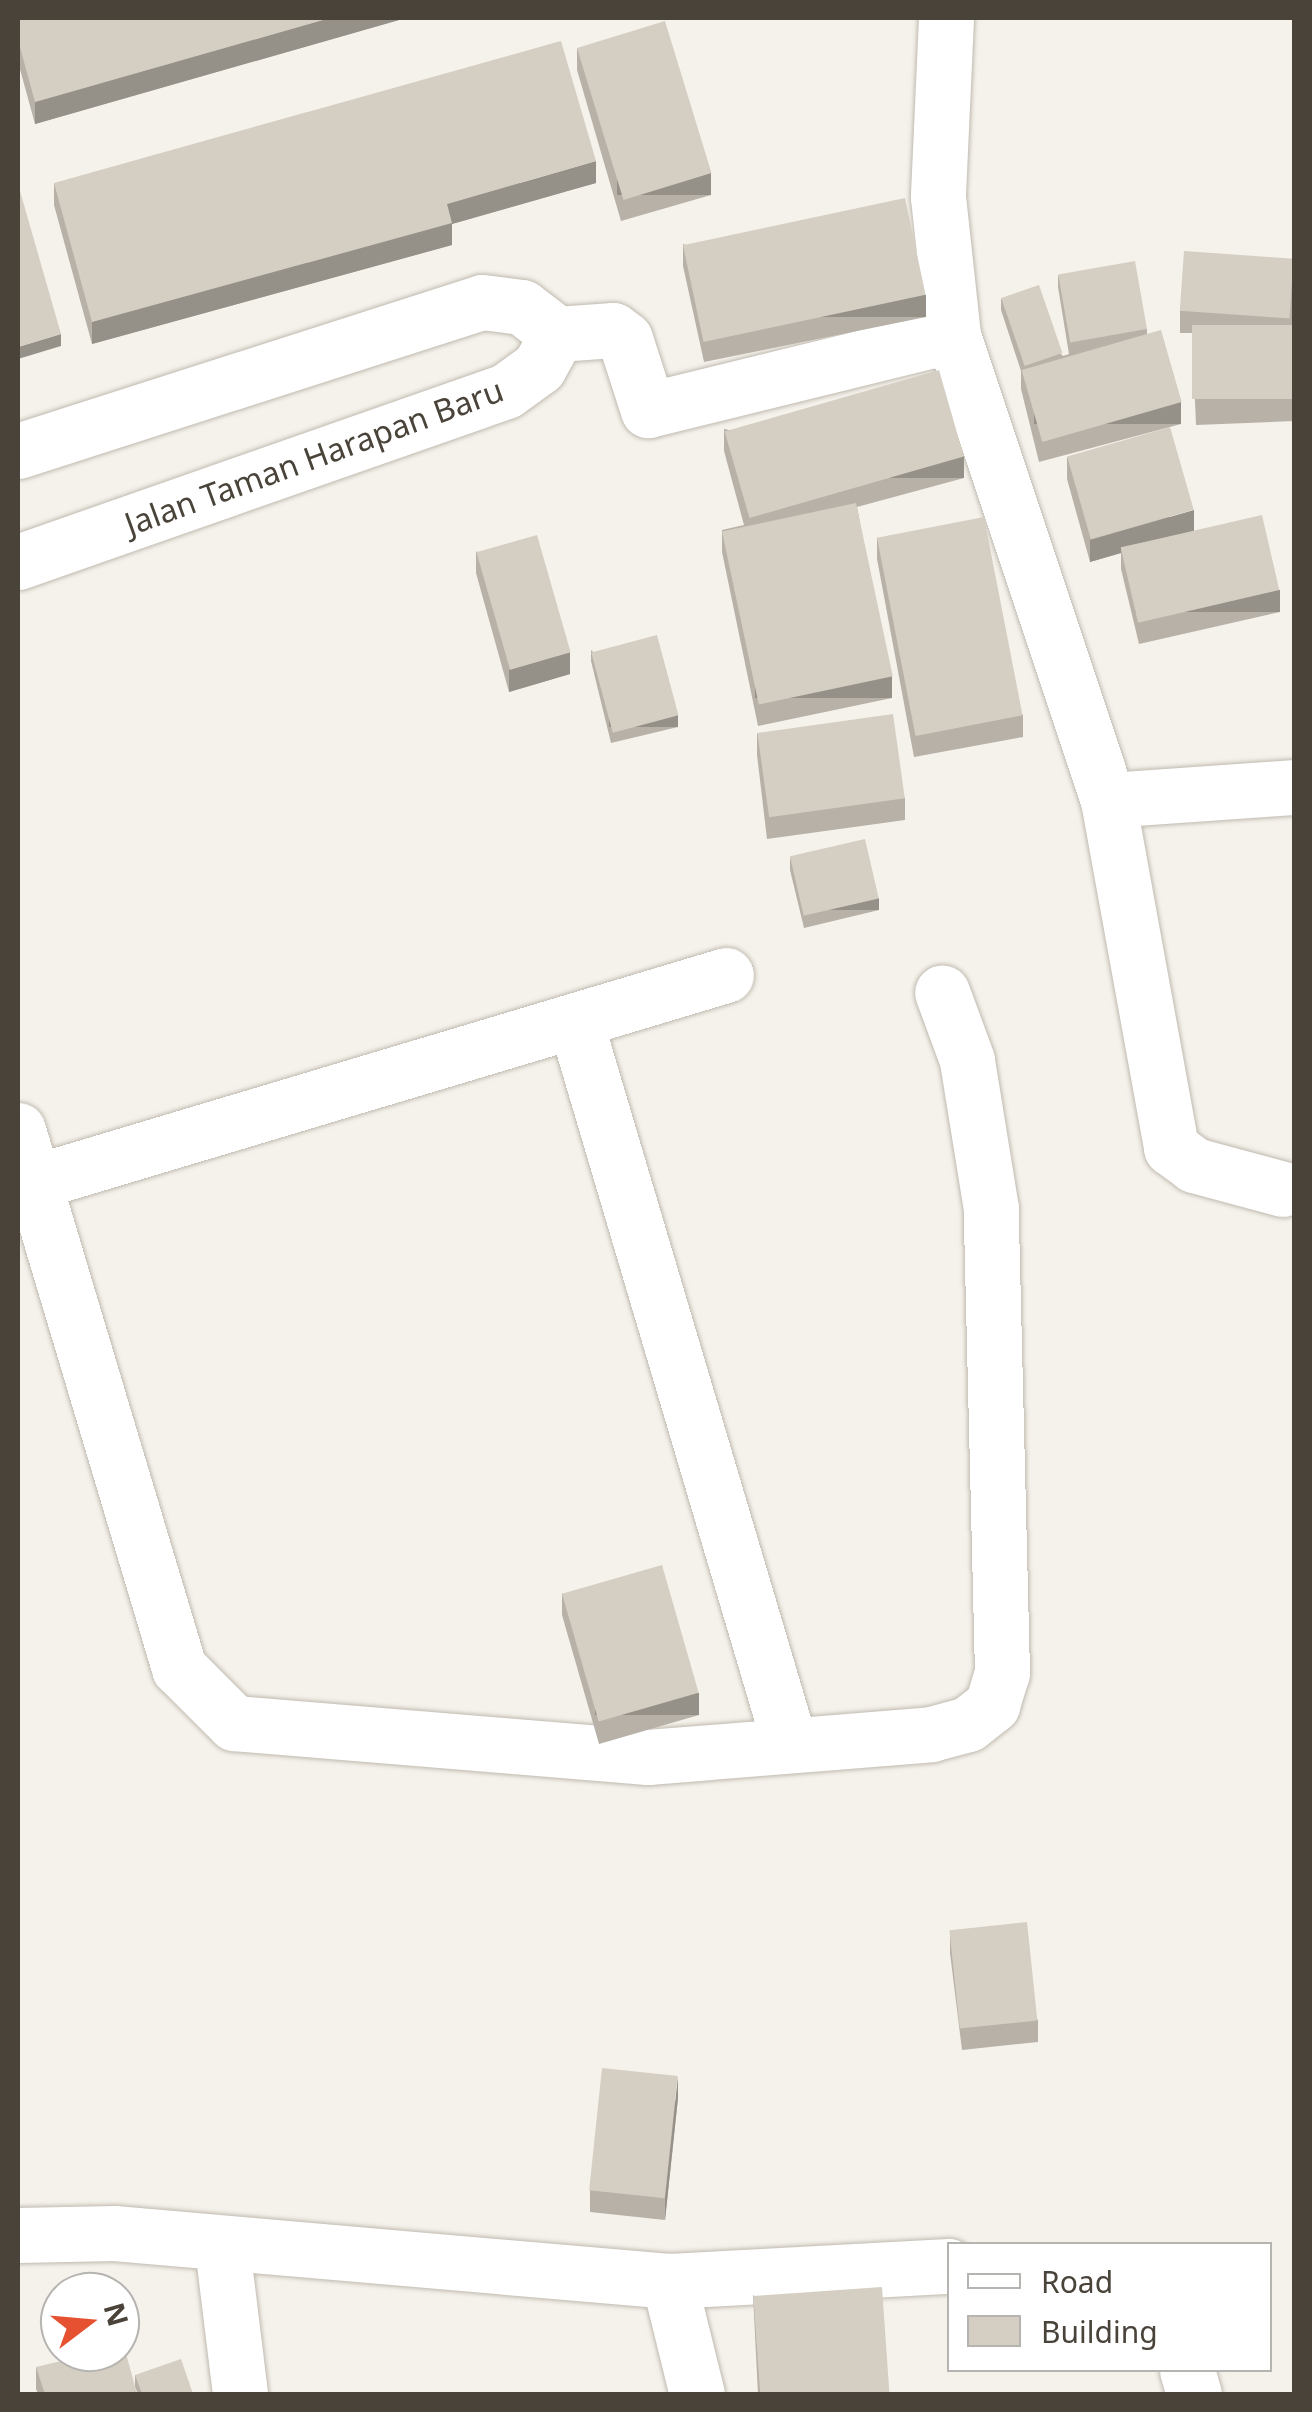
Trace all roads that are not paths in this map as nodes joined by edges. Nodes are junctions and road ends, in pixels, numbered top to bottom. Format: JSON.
{"nodes":[{"id":1,"x":946,"y":18,"type":"edge"},
{"id":2,"x":557,"y":334,"type":"junction"},
{"id":3,"x":953,"y":335,"type":"junction"},
{"id":4,"x":18,"y":451,"type":"edge"},
{"id":5,"x":18,"y":562,"type":"edge"},
{"id":6,"x":1294,"y":787,"type":"edge"},
{"id":7,"x":1108,"y":800,"type":"junction"},
{"id":8,"x":726,"y":975,"type":"dead end"},
{"id":9,"x":942,"y":992,"type":"dead end"},
{"id":10,"x":576,"y":1024,"type":"junction"},
{"id":11,"x":18,"y":1130,"type":"edge"},
{"id":12,"x":26,"y":1184,"type":"edge"},
{"id":13,"x":1282,"y":1189,"type":"dead end"},
{"id":14,"x":790,"y":1745,"type":"junction"},
{"id":15,"x":18,"y":2234,"type":"edge"},
{"id":16,"x":222,"y":2247,"type":"junction"},
{"id":17,"x":947,"y":2266,"type":"edge"},
{"id":18,"x":669,"y":2282,"type":"junction"},
{"id":19,"x":240,"y":2394,"type":"edge"},
{"id":20,"x":696,"y":2394,"type":"edge"}],
"edges":[{"from":1,"to":3,"type":"street"},
{"from":2,"to":3,"type":"street"},
{"from":2,"to":4,"type":"street"},
{"from":2,"to":5,"type":"street","name":"Jalan Taman Harapan Baru"},
{"from":3,"to":7,"type":"street"},
{"from":6,"to":7,"type":"street"},
{"from":7,"to":13,"type":"street"},
{"from":8,"to":10,"type":"street"},
{"from":9,"to":14,"type":"street"},
{"from":10,"to":12,"type":"street"},
{"from":10,"to":14,"type":"street"},
{"from":11,"to":12,"type":"street"},
{"from":12,"to":14,"type":"street"},
{"from":15,"to":16,"type":"street"},
{"from":16,"to":18,"type":"street"},
{"from":16,"to":19,"type":"street"},
{"from":17,"to":18,"type":"street"},
{"from":18,"to":20,"type":"street"}]}
